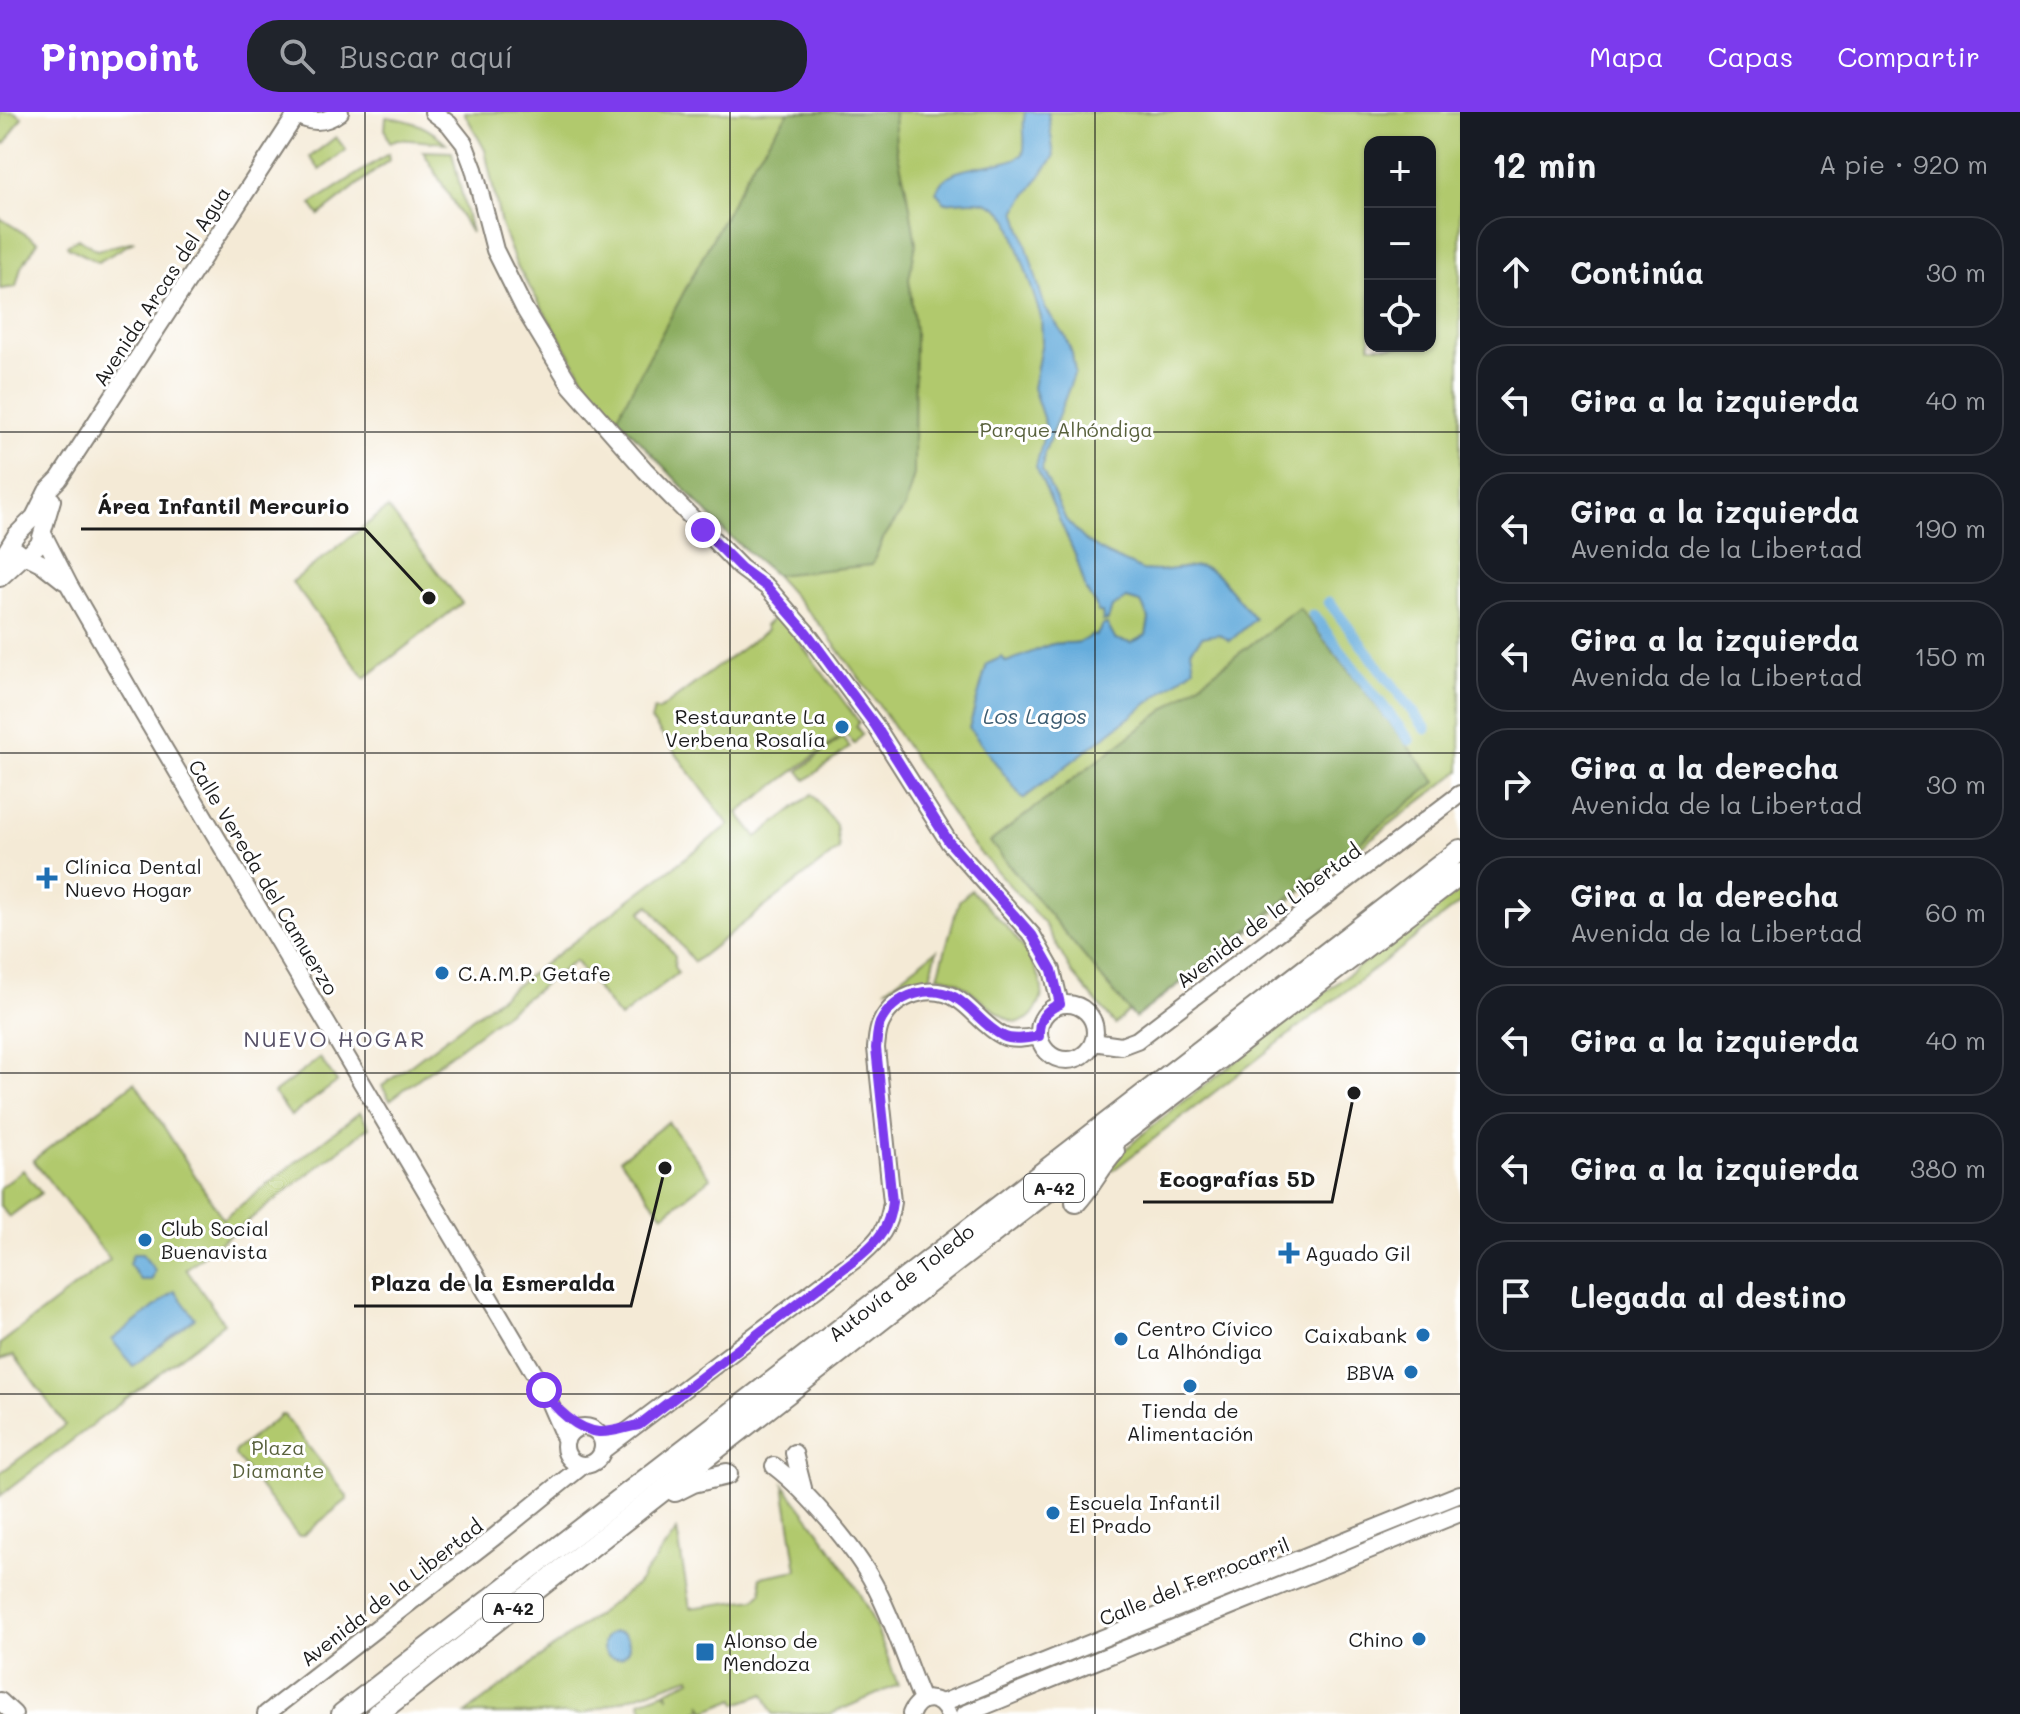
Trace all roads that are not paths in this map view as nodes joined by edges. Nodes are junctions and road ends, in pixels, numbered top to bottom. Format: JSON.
{"nodes":[{"id":1,"x":340,"y":112,"type":"edge"},
{"id":2,"x":433,"y":112,"type":"edge"},
{"id":3,"x":295,"y":114,"type":"edge"},
{"id":4,"x":38,"y":529,"type":"junction"},
{"id":5,"x":13,"y":542,"type":"junction"},
{"id":6,"x":25,"y":556,"type":"junction"},
{"id":7,"x":0,"y":561,"type":"edge"},
{"id":8,"x":0,"y":578,"type":"edge"},
{"id":9,"x":69,"y":585,"type":"junction"},
{"id":10,"x":1460,"y":794,"type":"edge"},
{"id":11,"x":1460,"y":850,"type":"edge"},
{"id":12,"x":1460,"y":874,"type":"edge"},
{"id":13,"x":1060,"y":1004,"type":"junction"},
{"id":14,"x":1039,"y":1036,"type":"junction"},
{"id":15,"x":1093,"y":1042,"type":"junction"},
{"id":16,"x":1133,"y":1100,"type":"junction"},
{"id":17,"x":1145,"y":1118,"type":"junction"},
{"id":18,"x":1086,"y":1119,"type":"dead end"},
{"id":19,"x":1004,"y":1189,"type":"dead end"},
{"id":20,"x":1076,"y":1202,"type":"dead end"},
{"id":21,"x":966,"y":1232,"type":"junction"},
{"id":22,"x":1012,"y":1232,"type":"dead end"},
{"id":23,"x":954,"y":1263,"type":"junction"},
{"id":24,"x":547,"y":1396,"type":"junction"},
{"id":25,"x":639,"y":1425,"type":"junction"},
{"id":26,"x":589,"y":1430,"type":"junction"},
{"id":27,"x":566,"y":1448,"type":"junction"},
{"id":28,"x":603,"y":1450,"type":"junction"},
{"id":29,"x":794,"y":1453,"type":"dead end"},
{"id":30,"x":582,"y":1466,"type":"junction"},
{"id":31,"x":774,"y":1466,"type":"dead end"},
{"id":32,"x":727,"y":1474,"type":"dead end"},
{"id":33,"x":806,"y":1493,"type":"junction"},
{"id":34,"x":1460,"y":1494,"type":"edge"},
{"id":35,"x":539,"y":1501,"type":"junction"},
{"id":36,"x":649,"y":1503,"type":"junction"},
{"id":37,"x":1460,"y":1513,"type":"edge"},
{"id":38,"x":366,"y":1694,"type":"junction"},
{"id":39,"x":922,"y":1700,"type":"junction"},
{"id":40,"x":0,"y":1703,"type":"edge"},
{"id":41,"x":945,"y":1708,"type":"edge"},
{"id":42,"x":5,"y":1714,"type":"edge"},
{"id":43,"x":14,"y":1714,"type":"edge"},
{"id":44,"x":266,"y":1714,"type":"edge"},
{"id":45,"x":325,"y":1714,"type":"edge"},
{"id":46,"x":342,"y":1714,"type":"edge"},
{"id":47,"x":377,"y":1714,"type":"edge"},
{"id":48,"x":911,"y":1714,"type":"edge"},
{"id":49,"x":965,"y":1714,"type":"edge"}],
"edges":[{"from":1,"to":3,"type":"street"},
{"from":2,"to":13,"type":"street"},
{"from":3,"to":4,"type":"street","name":"Avenida Arcas del Agua"},
{"from":4,"to":5,"type":"street"},
{"from":4,"to":6,"type":"street"},
{"from":4,"to":9,"type":"street","name":"Calle Vereda del Camuerzo"},
{"from":5,"to":6,"type":"street"},
{"from":5,"to":7,"type":"street"},
{"from":6,"to":8,"type":"street"},
{"from":6,"to":9,"type":"street","name":"Calle Vereda del Camuerzo"},
{"from":9,"to":24,"type":"street","name":"Calle Vereda del Camuerzo"},
{"from":10,"to":15,"type":"street","name":"Avenida de la Libertad"},
{"from":11,"to":16,"type":"highway","name":"Autovía de Toledo","number":"A-42"},
{"from":12,"to":17,"type":"highway","name":"Autovía de Toledo","number":"A-42"},
{"from":13,"to":14,"type":"street"},
{"from":13,"to":15,"type":"street"},
{"from":14,"to":15,"type":"street"},
{"from":14,"to":25,"type":"street"},
{"from":16,"to":18,"type":"highway"},
{"from":16,"to":21,"type":"highway","name":"Autovía de Toledo","number":"A-42"},
{"from":17,"to":20,"type":"highway"},
{"from":17,"to":23,"type":"highway","name":"Autovía de Toledo","number":"A-42"},
{"from":19,"to":21,"type":"highway"},
{"from":21,"to":38,"type":"highway","name":"Autovía de Toledo","number":"A-42"},
{"from":22,"to":23,"type":"highway"},
{"from":23,"to":36,"type":"highway","name":"Autovía de Toledo","number":"A-42"},
{"from":24,"to":26,"type":"street","name":"Calle Vereda del Camuerzo"},
{"from":24,"to":27,"type":"street","name":"Calle Vereda del Camuerzo"},
{"from":25,"to":26,"type":"street"},
{"from":25,"to":28,"type":"street"},
{"from":26,"to":27,"type":"street"},
{"from":26,"to":28,"type":"street"},
{"from":27,"to":30,"type":"street"},
{"from":27,"to":35,"type":"street","name":"Avenida de la Libertad"},
{"from":28,"to":30,"type":"street"},
{"from":29,"to":33,"type":"street"},
{"from":30,"to":35,"type":"street","name":"Avenida de la Libertad"},
{"from":31,"to":33,"type":"street"},
{"from":32,"to":36,"type":"highway"},
{"from":33,"to":39,"type":"street"},
{"from":34,"to":41,"type":"street","name":"Calle del Ferrocarril"},
{"from":35,"to":44,"type":"street","name":"Avenida de la Libertad"},
{"from":36,"to":47,"type":"highway","name":"Autovía de Toledo","number":"A-42"},
{"from":37,"to":49,"type":"street","name":"Calle del Ferrocarril"},
{"from":38,"to":45,"type":"highway"},
{"from":38,"to":46,"type":"highway","name":"Autovía de Toledo","number":"A-42"},
{"from":39,"to":41,"type":"street"},
{"from":39,"to":48,"type":"street"},
{"from":40,"to":42,"type":"street"},
{"from":40,"to":43,"type":"street"}]}
